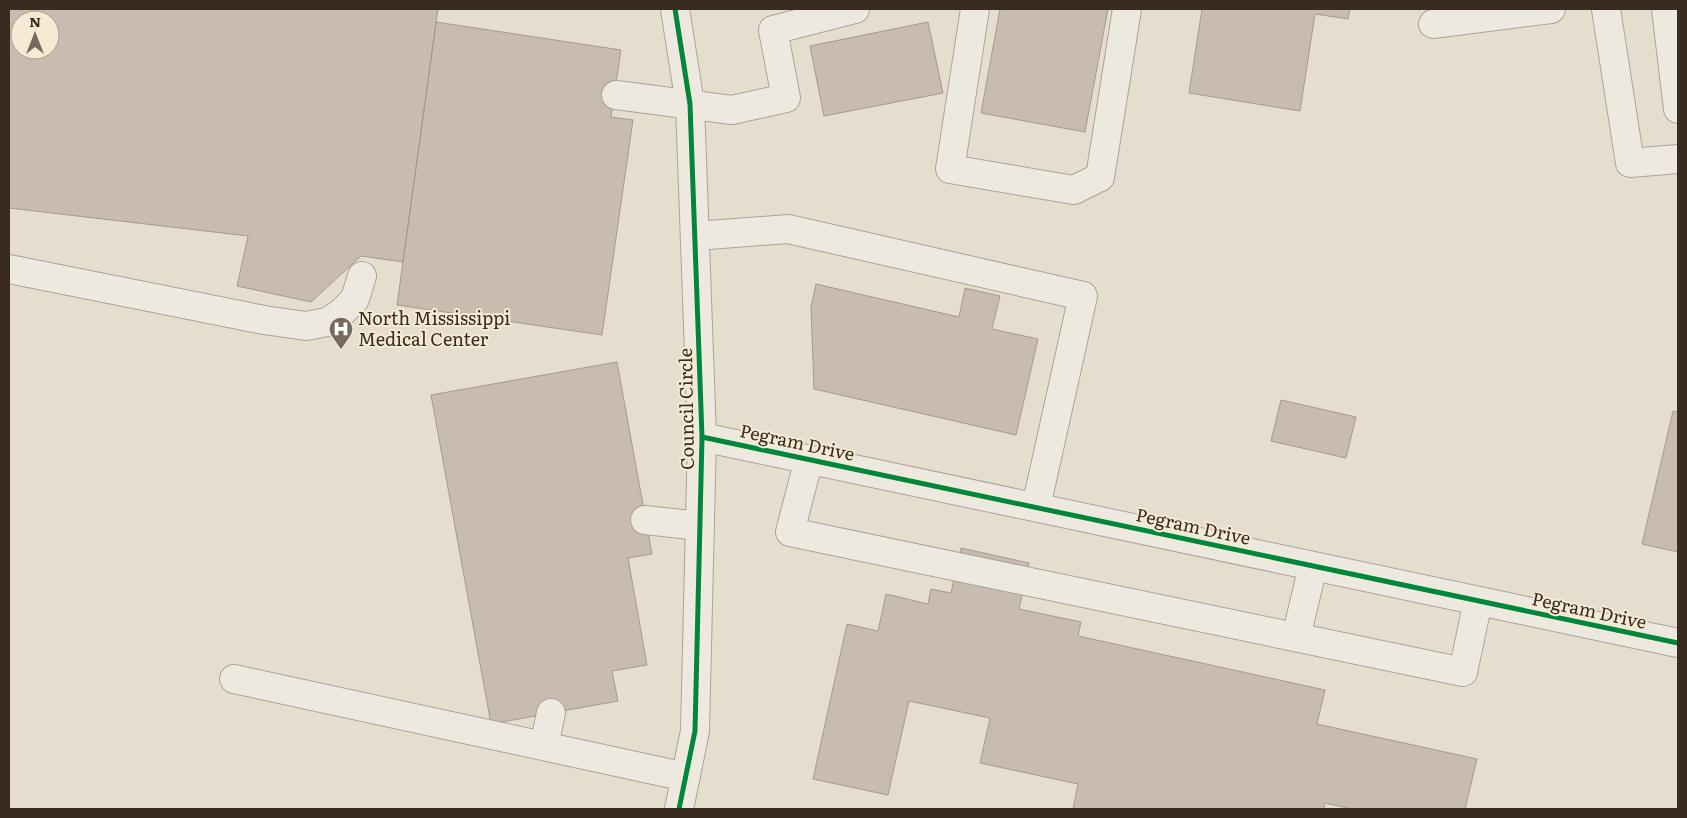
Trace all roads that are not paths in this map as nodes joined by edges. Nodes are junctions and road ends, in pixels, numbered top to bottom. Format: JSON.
{"nodes":[{"id":1,"x":675,"y":9,"type":"edge"},
{"id":2,"x":855,"y":9,"type":"edge"},
{"id":3,"x":975,"y":9,"type":"edge"},
{"id":4,"x":1128,"y":9,"type":"edge"},
{"id":5,"x":1551,"y":9,"type":"edge"},
{"id":6,"x":1606,"y":9,"type":"edge"},
{"id":7,"x":1666,"y":9,"type":"edge"},
{"id":8,"x":1433,"y":24,"type":"dead end"},
{"id":9,"x":616,"y":95,"type":"dead end"},
{"id":10,"x":690,"y":104,"type":"junction"},
{"id":11,"x":1678,"y":109,"type":"edge"},
{"id":12,"x":1678,"y":159,"type":"edge"},
{"id":13,"x":696,"y":236,"type":"junction"},
{"id":14,"x":9,"y":269,"type":"edge"},
{"id":15,"x":362,"y":276,"type":"dead end"},
{"id":16,"x":702,"y":437,"type":"junction"},
{"id":17,"x":809,"y":460,"type":"junction"},
{"id":18,"x":1036,"y":507,"type":"junction"},
{"id":19,"x":645,"y":520,"type":"dead end"},
{"id":20,"x":700,"y":526,"type":"junction"},
{"id":21,"x":1313,"y":566,"type":"junction"},
{"id":22,"x":1478,"y":601,"type":"junction"},
{"id":23,"x":1296,"y":637,"type":"junction"},
{"id":24,"x":1678,"y":644,"type":"edge"},
{"id":25,"x":234,"y":680,"type":"dead end"},
{"id":26,"x":551,"y":713,"type":"dead end"},
{"id":27,"x":544,"y":746,"type":"junction"},
{"id":28,"x":686,"y":776,"type":"junction"},
{"id":29,"x":679,"y":809,"type":"edge"}],
"edges":[{"from":1,"to":10,"type":"street","name":"Council Circle"},
{"from":2,"to":10,"type":"street"},
{"from":3,"to":4,"type":"street"},
{"from":5,"to":8,"type":"street"},
{"from":6,"to":12,"type":"street"},
{"from":7,"to":11,"type":"street"},
{"from":9,"to":10,"type":"street"},
{"from":10,"to":13,"type":"street","name":"Council Circle"},
{"from":13,"to":16,"type":"street","name":"Council Circle"},
{"from":13,"to":18,"type":"street"},
{"from":14,"to":15,"type":"street"},
{"from":16,"to":17,"type":"street","name":"Pegram Drive"},
{"from":16,"to":20,"type":"street","name":"Council Circle"},
{"from":17,"to":18,"type":"street","name":"Pegram Drive"},
{"from":17,"to":23,"type":"street"},
{"from":18,"to":21,"type":"street","name":"Pegram Drive"},
{"from":19,"to":20,"type":"street"},
{"from":20,"to":28,"type":"street","name":"Council Circle"},
{"from":21,"to":22,"type":"street","name":"Pegram Drive"},
{"from":21,"to":23,"type":"street"},
{"from":22,"to":23,"type":"street"},
{"from":22,"to":24,"type":"street","name":"Pegram Drive"},
{"from":25,"to":27,"type":"street"},
{"from":26,"to":27,"type":"street"},
{"from":27,"to":28,"type":"street"},
{"from":28,"to":29,"type":"street","name":"Council Circle"}]}
